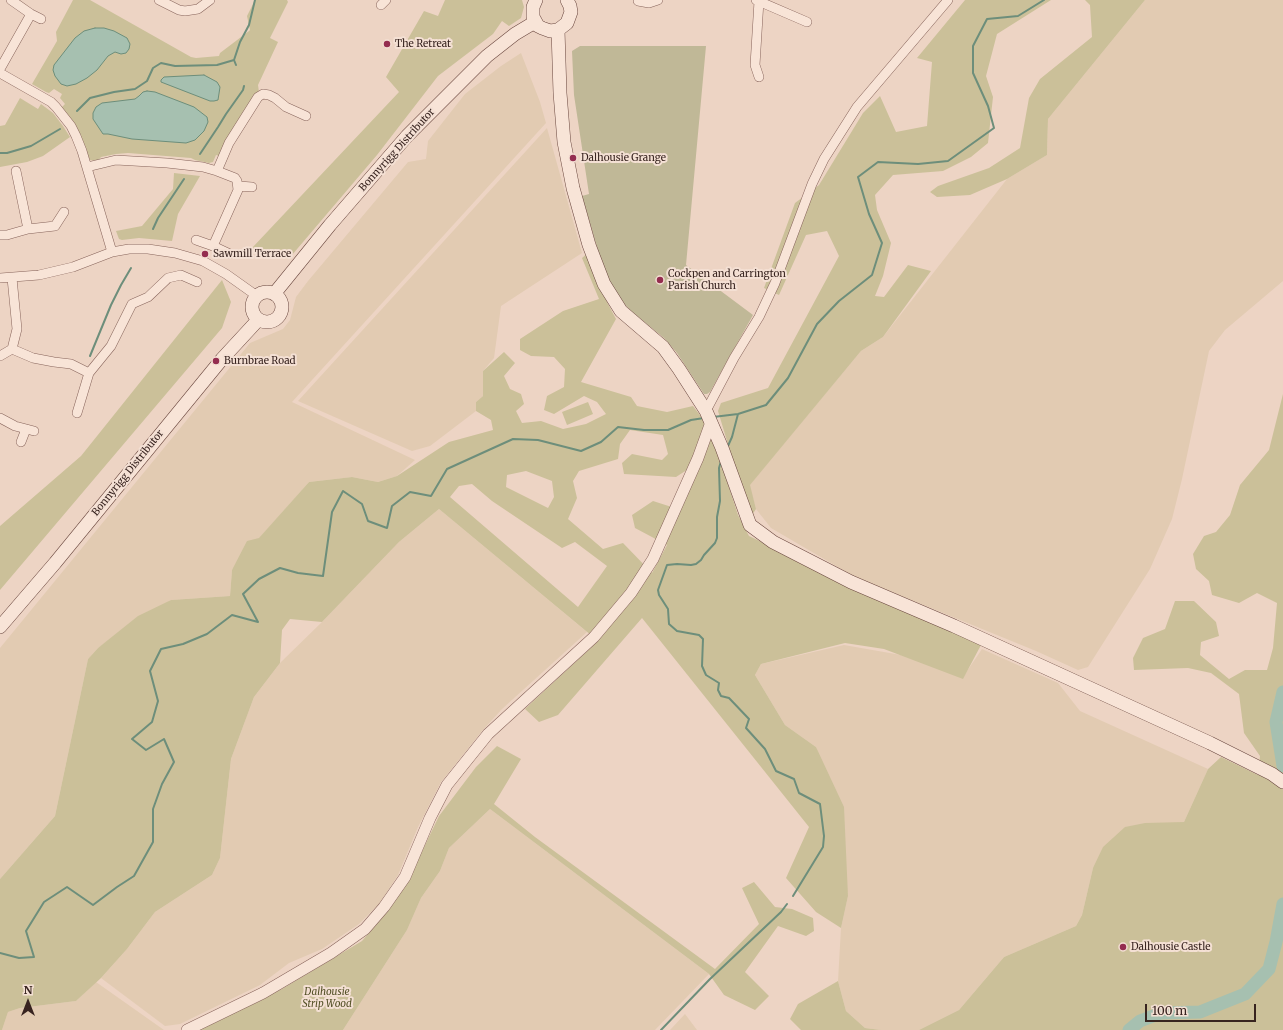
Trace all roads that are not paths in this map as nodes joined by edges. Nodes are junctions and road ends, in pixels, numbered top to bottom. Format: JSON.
{"nodes":[{"id":1,"x":11,"y":0,"type":"edge"},
{"id":2,"x":159,"y":0,"type":"edge"},
{"id":3,"x":210,"y":0,"type":"edge"},
{"id":4,"x":536,"y":0,"type":"edge"},
{"id":5,"x":568,"y":0,"type":"edge"},
{"id":6,"x":658,"y":0,"type":"edge"},
{"id":7,"x":758,"y":0,"type":"edge"},
{"id":8,"x":948,"y":0,"type":"edge"},
{"id":9,"x":638,"y":1,"type":"dead end"},
{"id":10,"x":31,"y":14,"type":"junction"},
{"id":11,"x":41,"y":19,"type":"dead end"},
{"id":12,"x":536,"y":22,"type":"junction"},
{"id":13,"x":807,"y":22,"type":"dead end"},
{"id":14,"x":558,"y":30,"type":"junction"},
{"id":15,"x":0,"y":69,"type":"edge"},
{"id":16,"x":0,"y":73,"type":"edge"},
{"id":17,"x":759,"y":77,"type":"dead end"},
{"id":18,"x":306,"y":116,"type":"dead end"},
{"id":19,"x":87,"y":167,"type":"junction"},
{"id":20,"x":16,"y":171,"type":"dead end"},
{"id":21,"x":217,"y":171,"type":"junction"},
{"id":22,"x":239,"y":186,"type":"junction"},
{"id":23,"x":252,"y":188,"type":"dead end"},
{"id":24,"x":64,"y":212,"type":"dead end"},
{"id":25,"x":28,"y":229,"type":"junction"},
{"id":26,"x":0,"y":235,"type":"edge"},
{"id":27,"x":196,"y":240,"type":"dead end"},
{"id":28,"x":213,"y":246,"type":"junction"},
{"id":29,"x":112,"y":252,"type":"junction"},
{"id":30,"x":230,"y":254,"type":"dead end"},
{"id":31,"x":0,"y":278,"type":"edge"},
{"id":32,"x":12,"y":278,"type":"junction"},
{"id":33,"x":197,"y":282,"type":"dead end"},
{"id":34,"x":274,"y":294,"type":"junction"},
{"id":35,"x":256,"y":296,"type":"junction"},
{"id":36,"x":258,"y":320,"type":"junction"},
{"id":37,"x":12,"y":350,"type":"junction"},
{"id":38,"x":0,"y":356,"type":"edge"},
{"id":39,"x":89,"y":373,"type":"junction"},
{"id":40,"x":76,"y":413,"type":"dead end"},
{"id":41,"x":709,"y":416,"type":"junction"},
{"id":42,"x":0,"y":418,"type":"edge"},
{"id":43,"x":21,"y":442,"type":"dead end"},
{"id":44,"x":0,"y":627,"type":"edge"},
{"id":45,"x":1283,"y":782,"type":"edge"},
{"id":46,"x":187,"y":1030,"type":"edge"}],
"edges":[{"from":1,"to":10,"type":"street"},
{"from":2,"to":3,"type":"street"},
{"from":4,"to":12,"type":"main road"},
{"from":5,"to":14,"type":"main road"},
{"from":6,"to":9,"type":"street"},
{"from":7,"to":13,"type":"street"},
{"from":7,"to":17,"type":"street"},
{"from":8,"to":41,"type":"street"},
{"from":10,"to":11,"type":"street"},
{"from":10,"to":15,"type":"street"},
{"from":12,"to":14,"type":"main road"},
{"from":12,"to":34,"type":"main road","name":"Bonnyrigg Distributor"},
{"from":14,"to":41,"type":"main road"},
{"from":16,"to":19,"type":"street"},
{"from":18,"to":21,"type":"street"},
{"from":19,"to":21,"type":"street"},
{"from":19,"to":29,"type":"street"},
{"from":20,"to":25,"type":"street"},
{"from":21,"to":22,"type":"street"},
{"from":22,"to":23,"type":"street"},
{"from":22,"to":28,"type":"street"},
{"from":24,"to":25,"type":"street"},
{"from":25,"to":26,"type":"street"},
{"from":27,"to":28,"type":"street"},
{"from":28,"to":30,"type":"street"},
{"from":29,"to":32,"type":"street"},
{"from":29,"to":35,"type":"street"},
{"from":31,"to":32,"type":"street"},
{"from":32,"to":37,"type":"street"},
{"from":33,"to":39,"type":"street"},
{"from":34,"to":35,"type":"main road"},
{"from":34,"to":36,"type":"main road"},
{"from":35,"to":36,"type":"main road"},
{"from":36,"to":44,"type":"main road","name":"Bonnyrigg Distributor"},
{"from":37,"to":38,"type":"street"},
{"from":37,"to":39,"type":"street"},
{"from":39,"to":40,"type":"street"},
{"from":41,"to":45,"type":"main road"},
{"from":41,"to":46,"type":"street"},
{"from":42,"to":43,"type":"street"}]}
